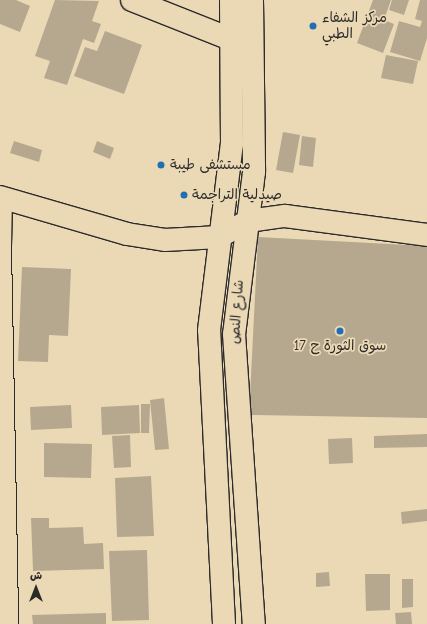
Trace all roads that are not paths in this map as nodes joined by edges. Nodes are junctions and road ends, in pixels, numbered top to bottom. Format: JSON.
{"nodes":[{"id":1,"x":132,"y":0,"type":"edge"},
{"id":2,"x":231,"y":0,"type":"edge"},
{"id":3,"x":252,"y":0,"type":"edge"},
{"id":4,"x":233,"y":40,"type":"junction"},
{"id":5,"x":0,"y":198,"type":"edge"},
{"id":6,"x":248,"y":221,"type":"junction"},
{"id":7,"x":427,"y":235,"type":"edge"},
{"id":8,"x":219,"y":237,"type":"junction"},
{"id":9,"x":0,"y":247,"type":"edge"},
{"id":10,"x":2,"y":416,"type":"edge"},
{"id":11,"x":5,"y":611,"type":"edge"},
{"id":12,"x":224,"y":624,"type":"edge"},
{"id":13,"x":254,"y":624,"type":"edge"}],
"edges":[{"from":1,"to":4,"type":"main road"},
{"from":2,"to":4,"type":"main road","name":"شارع النص"},
{"from":3,"to":6,"type":"main road","name":"شارع النص"},
{"from":4,"to":8,"type":"main road","name":"شارع النص"},
{"from":5,"to":8,"type":"main road"},
{"from":5,"to":9,"type":"main road"},
{"from":6,"to":7,"type":"main road"},
{"from":6,"to":8,"type":"main road"},
{"from":6,"to":13,"type":"main road","name":"شارع النص"},
{"from":8,"to":12,"type":"main road","name":"شارع النص"},
{"from":9,"to":10,"type":"main road"},
{"from":10,"to":11,"type":"main road"}]}
